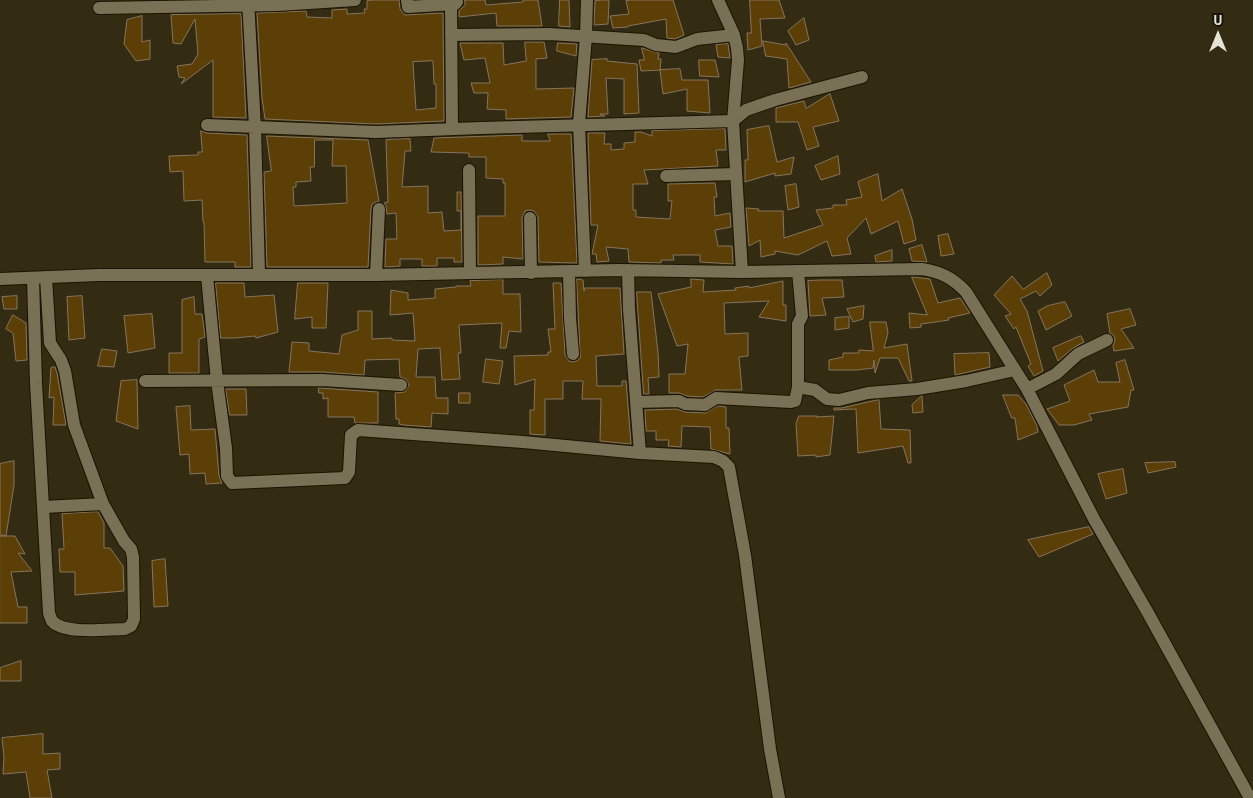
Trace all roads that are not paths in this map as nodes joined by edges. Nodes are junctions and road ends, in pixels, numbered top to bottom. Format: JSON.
{"nodes":[{"id":1,"x":355,"y":0,"type":"edge"},
{"id":2,"x":407,"y":0,"type":"edge"},
{"id":3,"x":587,"y":0,"type":"edge"},
{"id":4,"x":718,"y":0,"type":"edge"},
{"id":5,"x":454,"y":2,"type":"edge"},
{"id":6,"x":248,"y":3,"type":"edge"},
{"id":7,"x":99,"y":8,"type":"dead end"},
{"id":8,"x":452,"y":35,"type":"junction"},
{"id":9,"x":734,"y":35,"type":"junction"},
{"id":10,"x":586,"y":36,"type":"junction"},
{"id":11,"x":862,"y":77,"type":"dead end"},
{"id":12,"x":733,"y":121,"type":"junction"},
{"id":13,"x":579,"y":124,"type":"junction"},
{"id":14,"x":207,"y":125,"type":"dead end"},
{"id":15,"x":255,"y":128,"type":"junction"},
{"id":16,"x":452,"y":129,"type":"junction"},
{"id":17,"x":469,"y":170,"type":"dead end"},
{"id":18,"x":736,"y":174,"type":"junction"},
{"id":19,"x":666,"y":176,"type":"dead end"},
{"id":20,"x":379,"y":209,"type":"dead end"},
{"id":21,"x":530,"y":218,"type":"dead end"},
{"id":22,"x":628,"y":270,"type":"junction"},
{"id":23,"x":585,"y":271,"type":"junction"},
{"id":24,"x":798,"y":271,"type":"junction"},
{"id":25,"x":569,"y":272,"type":"junction"},
{"id":26,"x":742,"y":272,"type":"junction"},
{"id":27,"x":470,"y":273,"type":"junction"},
{"id":28,"x":531,"y":273,"type":"junction"},
{"id":29,"x":259,"y":274,"type":"junction"},
{"id":30,"x":376,"y":275,"type":"junction"},
{"id":31,"x":207,"y":276,"type":"junction"},
{"id":32,"x":46,"y":277,"type":"junction"},
{"id":33,"x":33,"y":278,"type":"junction"},
{"id":34,"x":0,"y":279,"type":"edge"},
{"id":35,"x":1107,"y":340,"type":"dead end"},
{"id":36,"x":54,"y":352,"type":"junction"},
{"id":37,"x":35,"y":354,"type":"junction"},
{"id":38,"x":573,"y":354,"type":"dead end"},
{"id":39,"x":1015,"y":370,"type":"junction"},
{"id":40,"x":146,"y":381,"type":"dead end"},
{"id":41,"x":217,"y":381,"type":"junction"},
{"id":42,"x":401,"y":385,"type":"dead end"},
{"id":43,"x":798,"y":387,"type":"junction"},
{"id":44,"x":1027,"y":389,"type":"junction"},
{"id":45,"x":637,"y":402,"type":"junction"},
{"id":46,"x":640,"y":454,"type":"junction"},
{"id":47,"x":103,"y":504,"type":"junction"},
{"id":48,"x":43,"y":507,"type":"junction"},
{"id":49,"x":779,"y":798,"type":"edge"},
{"id":50,"x":1250,"y":798,"type":"edge"}],
"edges":[{"from":1,"to":6,"type":"street"},
{"from":2,"to":5,"type":"street"},
{"from":3,"to":10,"type":"street"},
{"from":4,"to":9,"type":"street"},
{"from":5,"to":8,"type":"street"},
{"from":6,"to":7,"type":"street"},
{"from":6,"to":15,"type":"street"},
{"from":8,"to":10,"type":"street"},
{"from":8,"to":16,"type":"street"},
{"from":9,"to":10,"type":"street"},
{"from":9,"to":12,"type":"street"},
{"from":10,"to":13,"type":"street"},
{"from":11,"to":12,"type":"street"},
{"from":12,"to":13,"type":"street"},
{"from":12,"to":18,"type":"street"},
{"from":13,"to":16,"type":"street"},
{"from":13,"to":23,"type":"street"},
{"from":14,"to":15,"type":"street"},
{"from":15,"to":16,"type":"street"},
{"from":15,"to":29,"type":"street"},
{"from":17,"to":27,"type":"street"},
{"from":18,"to":19,"type":"street"},
{"from":18,"to":26,"type":"street"},
{"from":20,"to":30,"type":"street"},
{"from":21,"to":28,"type":"street"},
{"from":22,"to":23,"type":"street"},
{"from":22,"to":26,"type":"street"},
{"from":22,"to":45,"type":"street"},
{"from":23,"to":25,"type":"street"},
{"from":24,"to":26,"type":"street"},
{"from":24,"to":39,"type":"street"},
{"from":24,"to":43,"type":"street"},
{"from":25,"to":28,"type":"street"},
{"from":25,"to":38,"type":"street"},
{"from":27,"to":28,"type":"street"},
{"from":27,"to":30,"type":"street"},
{"from":29,"to":30,"type":"street"},
{"from":29,"to":31,"type":"street"},
{"from":31,"to":32,"type":"street"},
{"from":31,"to":41,"type":"street"},
{"from":32,"to":33,"type":"street"},
{"from":32,"to":36,"type":"street"},
{"from":33,"to":34,"type":"street"},
{"from":33,"to":37,"type":"street"},
{"from":35,"to":44,"type":"street"},
{"from":36,"to":37,"type":"street"},
{"from":36,"to":47,"type":"street"},
{"from":37,"to":48,"type":"street"},
{"from":39,"to":43,"type":"street"},
{"from":39,"to":44,"type":"street"},
{"from":40,"to":41,"type":"street"},
{"from":41,"to":42,"type":"street"},
{"from":41,"to":46,"type":"street"},
{"from":43,"to":45,"type":"street"},
{"from":44,"to":50,"type":"street"},
{"from":45,"to":46,"type":"street"},
{"from":46,"to":49,"type":"street"},
{"from":47,"to":48,"type":"street"},
{"from":47,"to":48,"type":"street"}]}
